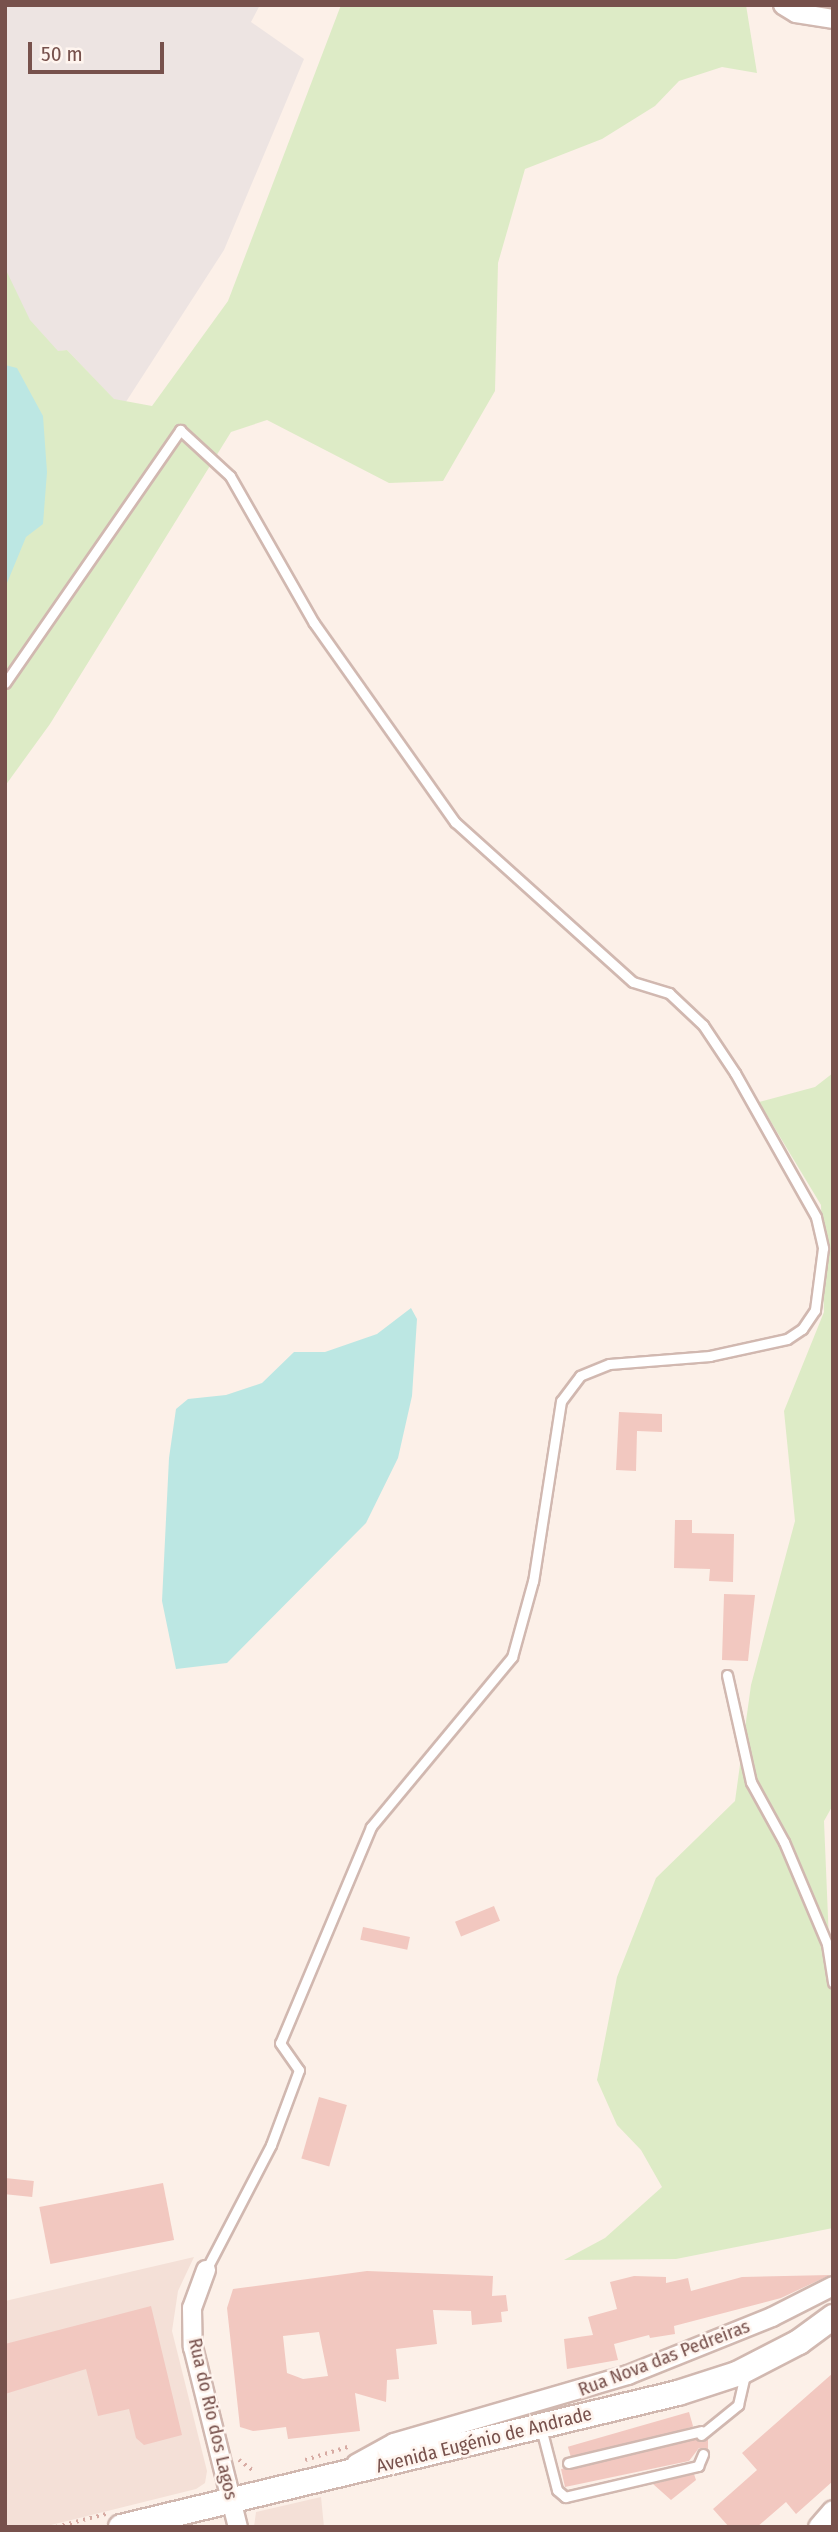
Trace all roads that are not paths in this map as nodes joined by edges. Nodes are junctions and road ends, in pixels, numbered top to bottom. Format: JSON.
{"nodes":[{"id":1,"x":783,"y":5,"type":"edge"},
{"id":2,"x":833,"y":19,"type":"edge"},
{"id":3,"x":5,"y":683,"type":"edge"},
{"id":4,"x":727,"y":1675,"type":"dead end"},
{"id":5,"x":833,"y":1983,"type":"edge"},
{"id":6,"x":206,"y":2270,"type":"joint"},
{"id":7,"x":833,"y":2286,"type":"edge"},
{"id":8,"x":833,"y":2317,"type":"edge"},
{"id":9,"x":745,"y":2370,"type":"junction"},
{"id":10,"x":540,"y":2426,"type":"junction"},
{"id":11,"x":704,"y":2454,"type":"dead end"},
{"id":12,"x":568,"y":2463,"type":"dead end"},
{"id":13,"x":334,"y":2476,"type":"junction"},
{"id":14,"x":232,"y":2500,"type":"junction"},
{"id":15,"x":833,"y":2511,"type":"edge"},
{"id":16,"x":121,"y":2527,"type":"edge"},
{"id":17,"x":238,"y":2527,"type":"edge"},
{"id":18,"x":819,"y":2527,"type":"edge"}],
"edges":[{"from":1,"to":2,"type":"street"},
{"from":3,"to":6,"type":"lane"},
{"from":4,"to":5,"type":"lane"},
{"from":6,"to":14,"type":"street","name":"Rua do Rio dos Lagos"},
{"from":7,"to":13,"type":"street","name":"Rua Nova das Pedreiras"},
{"from":8,"to":9,"type":"main road","name":"Avenida Eugénio de Andrade"},
{"from":9,"to":10,"type":"main road","name":"Avenida Eugénio de Andrade"},
{"from":9,"to":12,"type":"lane"},
{"from":10,"to":11,"type":"lane"},
{"from":10,"to":13,"type":"main road","name":"Avenida Eugénio de Andrade"},
{"from":13,"to":14,"type":"main road","name":"Avenida Eugénio de Andrade"},
{"from":14,"to":16,"type":"main road","name":"Avenida Eugénio de Andrade"},
{"from":14,"to":17,"type":"street","name":"Rua do Rio dos Lagos"},
{"from":15,"to":18,"type":"street"}]}
